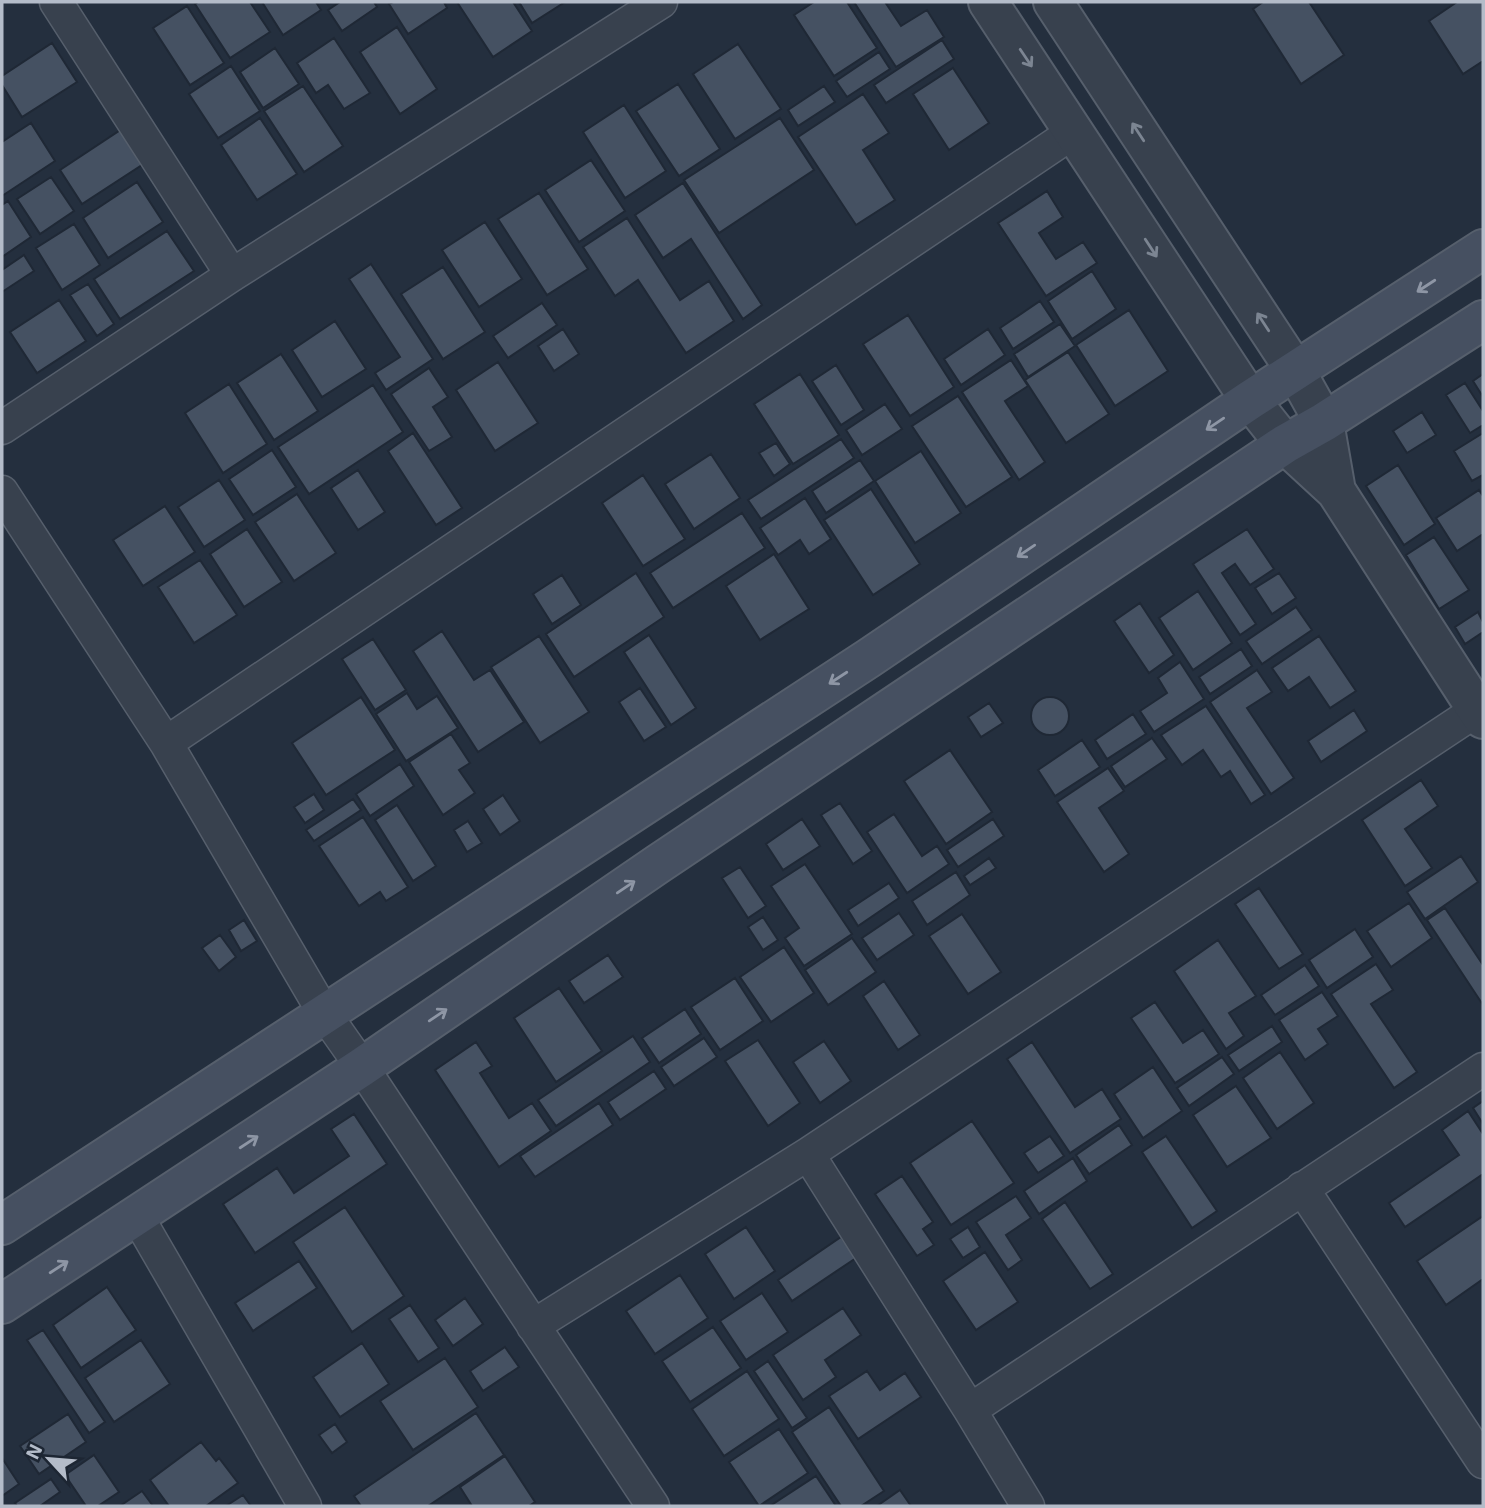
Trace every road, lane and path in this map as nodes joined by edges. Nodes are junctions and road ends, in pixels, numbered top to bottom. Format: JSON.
{"nodes":[{"id":1,"x":661,"y":2,"type":"edge"},
{"id":2,"x":988,"y":2,"type":"edge"},
{"id":3,"x":1053,"y":2,"type":"edge"},
{"id":4,"x":63,"y":4,"type":"edge"},
{"id":5,"x":1075,"y":131,"type":"junction"},
{"id":6,"x":1483,"y":249,"type":"edge"},
{"id":7,"x":232,"y":275,"type":"junction"},
{"id":8,"x":1483,"y":320,"type":"edge"},
{"id":9,"x":1295,"y":370,"type":"junction"},
{"id":10,"x":1250,"y":400,"type":"junction"},
{"id":11,"x":1324,"y":422,"type":"junction"},
{"id":12,"x":2,"y":428,"type":"edge"},
{"id":13,"x":1285,"y":444,"type":"junction"},
{"id":14,"x":1336,"y":491,"type":"junction"},
{"id":15,"x":2,"y":492,"type":"edge"},
{"id":16,"x":1480,"y":714,"type":"edge"},
{"id":17,"x":166,"y":743,"type":"junction"},
{"id":18,"x":628,"y":814,"type":"junction"},
{"id":19,"x":659,"y":864,"type":"junction"},
{"id":20,"x":324,"y":1013,"type":"junction"},
{"id":21,"x":362,"y":1067,"type":"junction"},
{"id":22,"x":1483,"y":1069,"type":"edge"},
{"id":23,"x":808,"y":1154,"type":"junction"},
{"id":24,"x":1302,"y":1188,"type":"junction"},
{"id":25,"x":137,"y":1216,"type":"junction"},
{"id":26,"x":2,"y":1225,"type":"edge"},
{"id":27,"x":2,"y":1304,"type":"edge"},
{"id":28,"x":533,"y":1326,"type":"junction"},
{"id":29,"x":970,"y":1410,"type":"junction"},
{"id":30,"x":1483,"y":1462,"type":"edge"},
{"id":31,"x":305,"y":1506,"type":"edge"},
{"id":32,"x":653,"y":1506,"type":"edge"},
{"id":33,"x":1028,"y":1506,"type":"edge"}],
"edges":[{"from":1,"to":7,"type":"street"},
{"from":2,"to":5,"type":"street","one_way":true},
{"from":9,"to":3,"type":"street","one_way":true},
{"from":4,"to":7,"type":"street"},
{"from":5,"to":10,"type":"street","one_way":true},
{"from":5,"to":17,"type":"street"},
{"from":6,"to":9,"type":"main road","one_way":true},
{"from":7,"to":12,"type":"street"},
{"from":8,"to":11,"type":"main road"},
{"from":9,"to":10,"type":"main road"},
{"from":9,"to":11,"type":"street"},
{"from":10,"to":13,"type":"street"},
{"from":10,"to":18,"type":"main road","one_way":true},
{"from":11,"to":13,"type":"main road"},
{"from":11,"to":14,"type":"street"},
{"from":13,"to":14,"type":"street"},
{"from":13,"to":19,"type":"main road"},
{"from":14,"to":16,"type":"street"},
{"from":15,"to":17,"type":"street"},
{"from":16,"to":23,"type":"street"},
{"from":17,"to":20,"type":"street"},
{"from":18,"to":19,"type":"main road"},
{"from":18,"to":20,"type":"main road"},
{"from":21,"to":19,"type":"main road","one_way":true},
{"from":20,"to":21,"type":"street"},
{"from":20,"to":26,"type":"main road"},
{"from":25,"to":21,"type":"main road","one_way":true},
{"from":21,"to":28,"type":"street"},
{"from":22,"to":24,"type":"street"},
{"from":23,"to":28,"type":"street"},
{"from":23,"to":29,"type":"street"},
{"from":24,"to":29,"type":"street"},
{"from":24,"to":30,"type":"street"},
{"from":27,"to":25,"type":"main road","one_way":true},
{"from":25,"to":31,"type":"street"},
{"from":28,"to":32,"type":"street"},
{"from":29,"to":33,"type":"street"}]}
